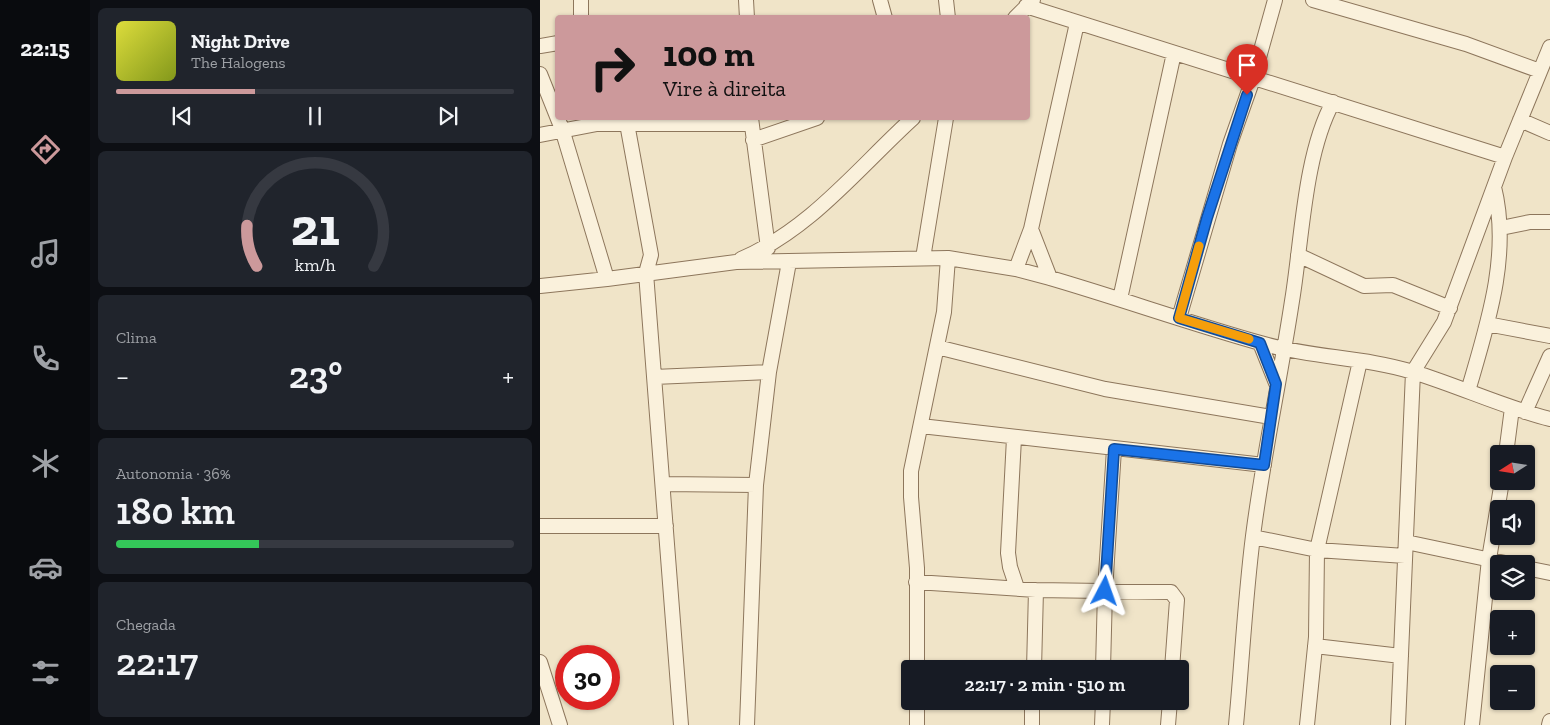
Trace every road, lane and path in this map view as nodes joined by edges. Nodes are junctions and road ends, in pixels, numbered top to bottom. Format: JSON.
{"nodes":[{"id":1,"x":581,"y":0,"type":"edge"},
{"id":2,"x":746,"y":0,"type":"edge"},
{"id":3,"x":880,"y":0,"type":"edge"},
{"id":4,"x":946,"y":0,"type":"edge"},
{"id":5,"x":1275,"y":0,"type":"edge"},
{"id":6,"x":1313,"y":0,"type":"edge"},
{"id":7,"x":1030,"y":3,"type":"edge"},
{"id":8,"x":581,"y":15,"type":"edge"},
{"id":9,"x":747,"y":15,"type":"edge"},
{"id":10,"x":884,"y":15,"type":"edge"},
{"id":11,"x":948,"y":15,"type":"edge"},
{"id":12,"x":1018,"y":15,"type":"edge"},
{"id":13,"x":1077,"y":23,"type":"junction"},
{"id":14,"x":555,"y":43,"type":"edge"},
{"id":15,"x":540,"y":46,"type":"edge"},
{"id":16,"x":1550,"y":47,"type":"edge"},
{"id":17,"x":1174,"y":54,"type":"junction"},
{"id":18,"x":1545,"y":65,"type":"edge"},
{"id":19,"x":540,"y":74,"type":"edge"},
{"id":20,"x":1253,"y":79,"type":"junction"},
{"id":21,"x":1333,"y":102,"type":"junction"},
{"id":22,"x":555,"y":112,"type":"edge"},
{"id":23,"x":558,"y":120,"type":"edge"},
{"id":24,"x":811,"y":120,"type":"edge"},
{"id":25,"x":906,"y":120,"type":"edge"},
{"id":26,"x":946,"y":120,"type":"edge"},
{"id":27,"x":1520,"y":120,"type":"junction"},
{"id":28,"x":627,"y":121,"type":"edge"},
{"id":29,"x":751,"y":121,"type":"edge"},
{"id":30,"x":562,"y":130,"type":"junction"},
{"id":31,"x":1550,"y":133,"type":"edge"},
{"id":32,"x":540,"y":135,"type":"edge"},
{"id":33,"x":753,"y":140,"type":"junction"},
{"id":34,"x":1505,"y":157,"type":"junction"},
{"id":35,"x":1494,"y":187,"type":"junction"},
{"id":36,"x":1550,"y":222,"type":"edge"},
{"id":37,"x":1501,"y":228,"type":"junction"},
{"id":38,"x":1031,"y":229,"type":"junction"},
{"id":39,"x":768,"y":248,"type":"junction"},
{"id":40,"x":1298,"y":255,"type":"junction"},
{"id":41,"x":923,"y":258,"type":"junction"},
{"id":42,"x":948,"y":258,"type":"junction"},
{"id":43,"x":736,"y":262,"type":"junction"},
{"id":44,"x":789,"y":262,"type":"junction"},
{"id":45,"x":1016,"y":269,"type":"junction"},
{"id":46,"x":646,"y":273,"type":"junction"},
{"id":47,"x":1050,"y":278,"type":"junction"},
{"id":48,"x":607,"y":280,"type":"junction"},
{"id":49,"x":540,"y":286,"type":"edge"},
{"id":50,"x":1120,"y":299,"type":"junction"},
{"id":51,"x":1450,"y":308,"type":"junction"},
{"id":52,"x":1179,"y":318,"type":"junction"},
{"id":53,"x":1487,"y":324,"type":"junction"},
{"id":54,"x":1550,"y":336,"type":"edge"},
{"id":55,"x":1260,"y":343,"type":"junction"},
{"id":56,"x":937,"y":347,"type":"junction"},
{"id":57,"x":1283,"y":348,"type":"junction"},
{"id":58,"x":1550,"y":356,"type":"edge"},
{"id":59,"x":1360,"y":361,"type":"junction"},
{"id":60,"x":769,"y":372,"type":"junction"},
{"id":61,"x":1413,"y":372,"type":"junction"},
{"id":62,"x":654,"y":376,"type":"junction"},
{"id":63,"x":1276,"y":384,"type":"junction"},
{"id":64,"x":1468,"y":391,"type":"junction"},
{"id":65,"x":1519,"y":410,"type":"junction"},
{"id":66,"x":1271,"y":417,"type":"junction"},
{"id":67,"x":1550,"y":418,"type":"edge"},
{"id":68,"x":921,"y":426,"type":"junction"},
{"id":69,"x":1014,"y":438,"type":"junction"},
{"id":70,"x":1509,"y":445,"type":"edge"},
{"id":71,"x":1114,"y":449,"type":"junction"},
{"id":72,"x":1264,"y":465,"type":"junction"},
{"id":73,"x":663,"y":484,"type":"junction"},
{"id":74,"x":756,"y":485,"type":"junction"},
{"id":75,"x":1501,"y":490,"type":"edge"},
{"id":76,"x":540,"y":526,"type":"edge"},
{"id":77,"x":666,"y":526,"type":"junction"},
{"id":78,"x":1253,"y":537,"type":"junction"},
{"id":79,"x":1406,"y":542,"type":"junction"},
{"id":80,"x":1317,"y":550,"type":"junction"},
{"id":81,"x":1491,"y":555,"type":"edge"},
{"id":82,"x":1404,"y":556,"type":"junction"},
{"id":83,"x":1490,"y":559,"type":"joint"},
{"id":84,"x":1535,"y":570,"type":"edge"},
{"id":85,"x":1550,"y":573,"type":"edge"},
{"id":86,"x":916,"y":582,"type":"junction"},
{"id":87,"x":1017,"y":588,"type":"junction"},
{"id":88,"x":1036,"y":590,"type":"junction"},
{"id":89,"x":1105,"y":591,"type":"junction"},
{"id":90,"x":1315,"y":646,"type":"junction"},
{"id":91,"x":1401,"y":656,"type":"junction"},
{"id":92,"x":917,"y":660,"type":"edge"},
{"id":93,"x":1034,"y":660,"type":"edge"},
{"id":94,"x":1103,"y":660,"type":"edge"},
{"id":95,"x":1173,"y":660,"type":"edge"},
{"id":96,"x":540,"y":662,"type":"edge"},
{"id":97,"x":917,"y":710,"type":"edge"},
{"id":98,"x":1032,"y":710,"type":"edge"},
{"id":99,"x":1102,"y":710,"type":"edge"},
{"id":100,"x":1169,"y":710,"type":"edge"},
{"id":101,"x":1550,"y":721,"type":"edge"},
{"id":102,"x":560,"y":725,"type":"edge"},
{"id":103,"x":681,"y":725,"type":"edge"},
{"id":104,"x":747,"y":725,"type":"edge"},
{"id":105,"x":917,"y":725,"type":"edge"},
{"id":106,"x":1032,"y":725,"type":"edge"},
{"id":107,"x":1102,"y":725,"type":"edge"},
{"id":108,"x":1168,"y":725,"type":"edge"},
{"id":109,"x":1236,"y":725,"type":"edge"},
{"id":110,"x":1307,"y":725,"type":"edge"},
{"id":111,"x":1398,"y":725,"type":"edge"},
{"id":112,"x":1472,"y":725,"type":"edge"},
{"id":113,"x":1549,"y":725,"type":"edge"}],
"edges":[{"from":1,"to":8,"type":"street"},
{"from":2,"to":9,"type":"street"},
{"from":3,"to":10,"type":"street"},
{"from":4,"to":11,"type":"street"},
{"from":5,"to":20,"type":"street"},
{"from":6,"to":18,"type":"street"},
{"from":7,"to":12,"type":"street"},
{"from":7,"to":13,"type":"street"},
{"from":13,"to":17,"type":"street"},
{"from":13,"to":38,"type":"street"},
{"from":14,"to":15,"type":"street"},
{"from":16,"to":18,"type":"street"},
{"from":17,"to":20,"type":"street"},
{"from":17,"to":50,"type":"street"},
{"from":18,"to":27,"type":"street"},
{"from":19,"to":22,"type":"street"},
{"from":20,"to":21,"type":"street"},
{"from":20,"to":52,"type":"street"},
{"from":21,"to":34,"type":"street"},
{"from":21,"to":40,"type":"street"},
{"from":23,"to":30,"type":"street"},
{"from":24,"to":33,"type":"street"},
{"from":25,"to":39,"type":"street"},
{"from":26,"to":41,"type":"street"},
{"from":27,"to":31,"type":"street"},
{"from":27,"to":34,"type":"street"},
{"from":28,"to":29,"type":"street"},
{"from":28,"to":30,"type":"street"},
{"from":28,"to":46,"type":"street"},
{"from":29,"to":33,"type":"street"},
{"from":30,"to":32,"type":"street"},
{"from":30,"to":48,"type":"street"},
{"from":33,"to":39,"type":"street"},
{"from":34,"to":35,"type":"street"},
{"from":35,"to":37,"type":"street"},
{"from":35,"to":51,"type":"street"},
{"from":36,"to":37,"type":"street"},
{"from":37,"to":53,"type":"street"},
{"from":38,"to":45,"type":"street"},
{"from":38,"to":47,"type":"street"},
{"from":39,"to":43,"type":"street"},
{"from":40,"to":51,"type":"street"},
{"from":40,"to":57,"type":"street"},
{"from":41,"to":42,"type":"street"},
{"from":41,"to":44,"type":"street"},
{"from":42,"to":45,"type":"street"},
{"from":42,"to":56,"type":"street"},
{"from":43,"to":44,"type":"street"},
{"from":43,"to":46,"type":"street"},
{"from":44,"to":60,"type":"street"},
{"from":45,"to":47,"type":"street"},
{"from":46,"to":48,"type":"street"},
{"from":46,"to":62,"type":"street"},
{"from":47,"to":50,"type":"street"},
{"from":48,"to":49,"type":"street"},
{"from":50,"to":52,"type":"street"},
{"from":51,"to":61,"type":"street"},
{"from":52,"to":55,"type":"street"},
{"from":53,"to":54,"type":"street"},
{"from":53,"to":64,"type":"street"},
{"from":55,"to":57,"type":"street"},
{"from":55,"to":63,"type":"street"},
{"from":56,"to":66,"type":"street"},
{"from":56,"to":68,"type":"street"},
{"from":57,"to":59,"type":"street"},
{"from":57,"to":63,"type":"street"},
{"from":58,"to":65,"type":"street"},
{"from":59,"to":61,"type":"street"},
{"from":59,"to":80,"type":"street"},
{"from":60,"to":62,"type":"street"},
{"from":60,"to":74,"type":"street"},
{"from":61,"to":64,"type":"street"},
{"from":61,"to":79,"type":"street"},
{"from":62,"to":73,"type":"street"},
{"from":63,"to":66,"type":"street"},
{"from":64,"to":65,"type":"street"},
{"from":65,"to":67,"type":"street"},
{"from":65,"to":70,"type":"street"},
{"from":66,"to":72,"type":"street"},
{"from":68,"to":69,"type":"street"},
{"from":68,"to":86,"type":"street"},
{"from":69,"to":71,"type":"street"},
{"from":69,"to":87,"type":"street"},
{"from":71,"to":72,"type":"street"},
{"from":71,"to":89,"type":"street"},
{"from":72,"to":78,"type":"street"},
{"from":73,"to":74,"type":"street"},
{"from":73,"to":77,"type":"street"},
{"from":74,"to":104,"type":"street"},
{"from":75,"to":81,"type":"street"},
{"from":76,"to":77,"type":"street"},
{"from":77,"to":103,"type":"street"},
{"from":78,"to":80,"type":"street"},
{"from":78,"to":109,"type":"street"},
{"from":79,"to":82,"type":"street"},
{"from":79,"to":83,"type":"street"},
{"from":80,"to":82,"type":"street"},
{"from":80,"to":90,"type":"street"},
{"from":82,"to":91,"type":"street"},
{"from":83,"to":112,"type":"street"},
{"from":84,"to":85,"type":"street"},
{"from":86,"to":87,"type":"street"},
{"from":86,"to":92,"type":"street"},
{"from":87,"to":88,"type":"street"},
{"from":88,"to":89,"type":"street"},
{"from":88,"to":93,"type":"street"},
{"from":89,"to":94,"type":"street"},
{"from":89,"to":95,"type":"street"},
{"from":90,"to":91,"type":"street"},
{"from":90,"to":110,"type":"street"},
{"from":91,"to":111,"type":"street"},
{"from":96,"to":102,"type":"street"},
{"from":97,"to":105,"type":"street"},
{"from":98,"to":106,"type":"street"},
{"from":99,"to":107,"type":"street"},
{"from":100,"to":108,"type":"street"},
{"from":101,"to":113,"type":"street"}]}
